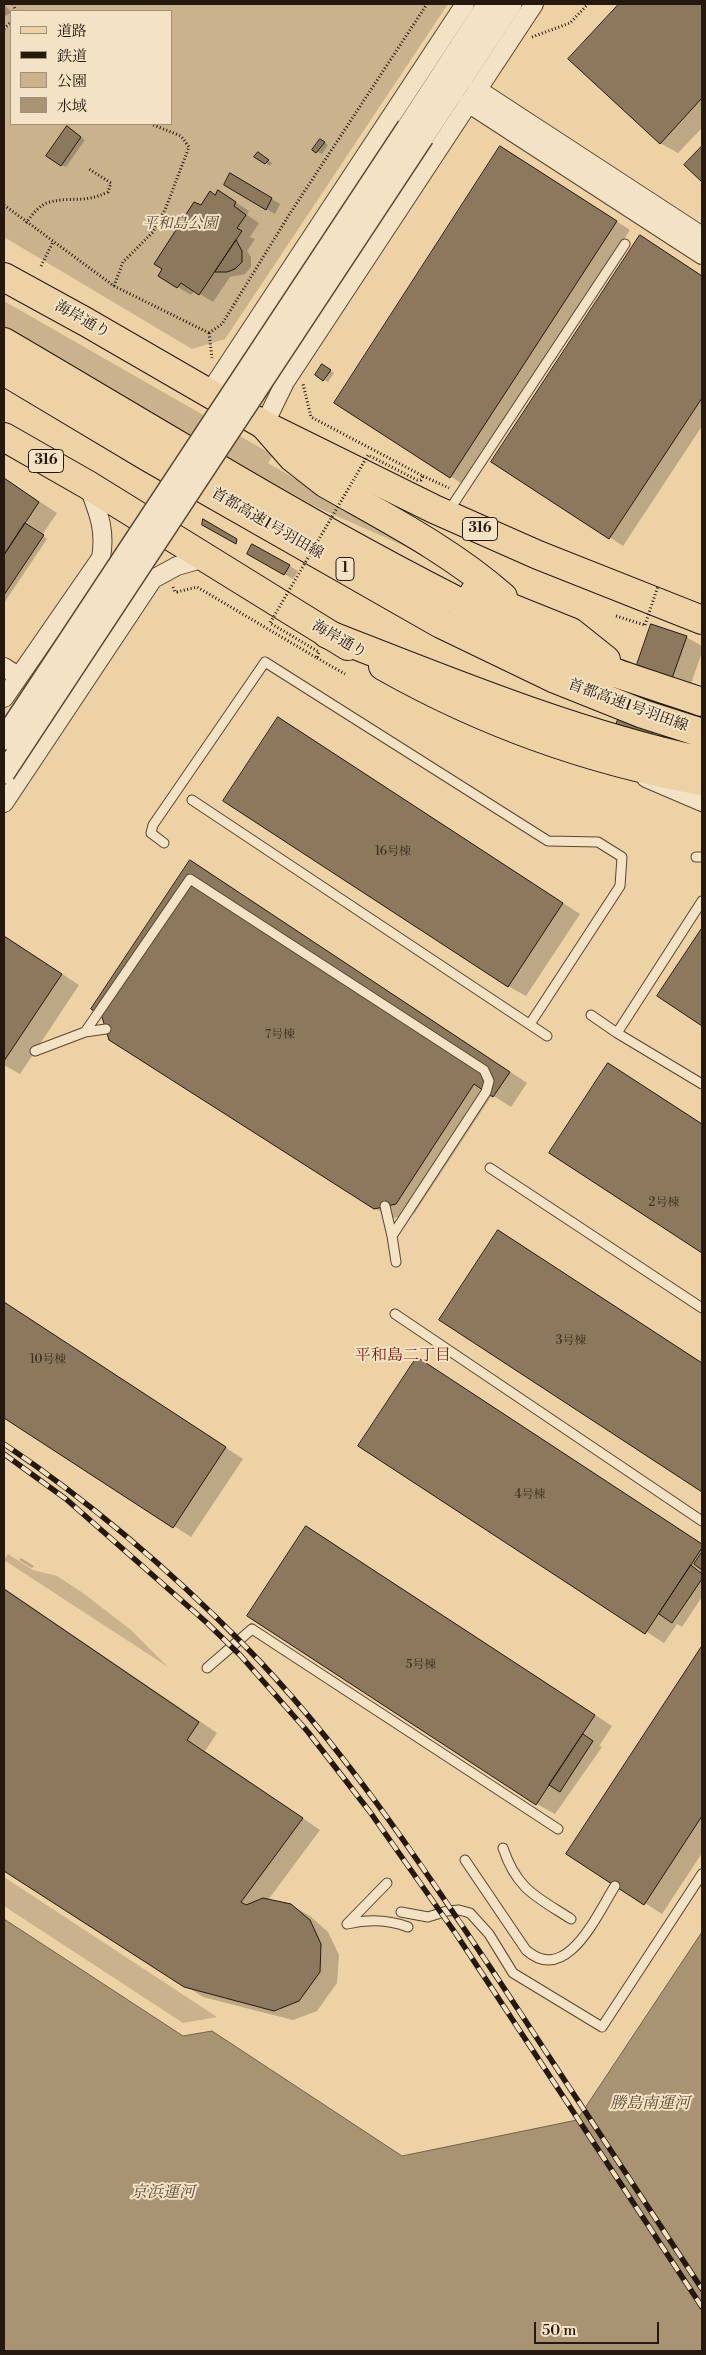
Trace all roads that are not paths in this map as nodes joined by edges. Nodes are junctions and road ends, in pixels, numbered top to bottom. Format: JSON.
{"nodes":[{"id":1,"x":465,"y":4,"type":"edge"},
{"id":2,"x":488,"y":4,"type":"edge"},
{"id":3,"x":511,"y":4,"type":"edge"},
{"id":4,"x":534,"y":4,"type":"edge"},
{"id":5,"x":472,"y":96,"type":"junction"},
{"id":6,"x":416,"y":132,"type":"junction"},
{"id":7,"x":702,"y":236,"type":"edge"},
{"id":8,"x":625,"y":244,"type":"dead end"},
{"id":9,"x":702,"y":255,"type":"edge"},
{"id":10,"x":4,"y":263,"type":"edge"},
{"id":11,"x":4,"y":277,"type":"edge"},
{"id":12,"x":86,"y":322,"type":"junction"},
{"id":13,"x":4,"y":342,"type":"edge"},
{"id":14,"x":4,"y":371,"type":"edge"},
{"id":15,"x":209,"y":393,"type":"junction"},
{"id":16,"x":264,"y":425,"type":"junction"},
{"id":17,"x":4,"y":437,"type":"edge"},
{"id":18,"x":88,"y":485,"type":"junction"},
{"id":19,"x":448,"y":501,"type":"junction"},
{"id":20,"x":328,"y":531,"type":"junction"},
{"id":21,"x":205,"y":558,"type":"junction"},
{"id":22,"x":514,"y":607,"type":"junction"},
{"id":23,"x":702,"y":620,"type":"edge"},
{"id":24,"x":322,"y":646,"type":"junction"},
{"id":25,"x":11,"y":671,"type":"edge"},
{"id":26,"x":624,"y":674,"type":"junction"},
{"id":27,"x":4,"y":698,"type":"edge"},
{"id":28,"x":702,"y":702,"type":"edge"},
{"id":29,"x":702,"y":733,"type":"edge"},
{"id":30,"x":4,"y":739,"type":"edge"},
{"id":31,"x":593,"y":754,"type":"junction"},
{"id":32,"x":702,"y":761,"type":"edge"},
{"id":33,"x":4,"y":773,"type":"edge"},
{"id":34,"x":702,"y":781,"type":"edge"},
{"id":35,"x":192,"y":800,"type":"dead end"},
{"id":36,"x":4,"y":802,"type":"edge"},
{"id":37,"x":702,"y":802,"type":"edge"},
{"id":38,"x":164,"y":844,"type":"dead end"},
{"id":39,"x":702,"y":901,"type":"edge"},
{"id":40,"x":591,"y":1016,"type":"dead end"},
{"id":41,"x":530,"y":1024,"type":"junction"},
{"id":42,"x":106,"y":1029,"type":"dead end"},
{"id":43,"x":85,"y":1032,"type":"junction"},
{"id":44,"x":617,"y":1033,"type":"junction"},
{"id":45,"x":547,"y":1036,"type":"dead end"},
{"id":46,"x":35,"y":1051,"type":"dead end"},
{"id":47,"x":702,"y":1084,"type":"edge"},
{"id":48,"x":490,"y":1168,"type":"dead end"},
{"id":49,"x":385,"y":1206,"type":"dead end"},
{"id":50,"x":392,"y":1236,"type":"junction"},
{"id":51,"x":396,"y":1262,"type":"dead end"},
{"id":52,"x":702,"y":1308,"type":"edge"},
{"id":53,"x":395,"y":1314,"type":"dead end"},
{"id":54,"x":702,"y":1521,"type":"edge"},
{"id":55,"x":207,"y":1668,"type":"dead end"},
{"id":56,"x":558,"y":1829,"type":"dead end"},
{"id":57,"x":503,"y":1848,"type":"dead end"},
{"id":58,"x":465,"y":1860,"type":"dead end"},
{"id":59,"x":702,"y":1874,"type":"edge"},
{"id":60,"x":387,"y":1883,"type":"dead end"},
{"id":61,"x":615,"y":1886,"type":"dead end"},
{"id":62,"x":401,"y":1912,"type":"dead end"},
{"id":63,"x":571,"y":1919,"type":"dead end"},
{"id":64,"x":408,"y":1927,"type":"dead end"}],
"edges":[{"from":1,"to":15,"type":"street"},
{"from":2,"to":6,"type":"street"},
{"from":3,"to":6,"type":"street"},
{"from":4,"to":5,"type":"street"},
{"from":5,"to":7,"type":"street"},
{"from":5,"to":9,"type":"street"},
{"from":5,"to":16,"type":"street"},
{"from":6,"to":30,"type":"street","bridge":true},
{"from":6,"to":33,"type":"street","bridge":true},
{"from":8,"to":19,"type":"lane"},
{"from":10,"to":12,"type":"main road"},
{"from":11,"to":12,"type":"main road","name":"海岸通り","number":"316"},
{"from":12,"to":15,"type":"main road","name":"海岸通り","number":"316"},
{"from":13,"to":20,"type":"main road","name":"首都高速1号羽田線","number":"1"},
{"from":14,"to":29,"type":"main road","name":"首都高速1号羽田線","number":"1"},
{"from":15,"to":16,"type":"main road","name":"海岸通り","number":"316"},
{"from":16,"to":19,"type":"main road","name":"海岸通り","number":"316"},
{"from":16,"to":22,"type":"main road"},
{"from":17,"to":18,"type":"main road","name":"海岸通り","number":"316"},
{"from":18,"to":21,"type":"main road","name":"海岸通り","number":"316"},
{"from":18,"to":25,"type":"street"},
{"from":19,"to":23,"type":"main road","name":"海岸通り","number":"316"},
{"from":20,"to":22,"type":"main road"},
{"from":20,"to":26,"type":"main road","name":"首都高速1号羽田線","number":"1"},
{"from":21,"to":24,"type":"main road","name":"海岸通り","number":"316"},
{"from":21,"to":36,"type":"street"},
{"from":22,"to":26,"type":"main road"},
{"from":24,"to":31,"type":"main road","name":"海岸通り","number":"316"},
{"from":24,"to":32,"type":"main road"},
{"from":25,"to":27,"type":"street"},
{"from":26,"to":28,"type":"main road","name":"首都高速1号羽田線","number":"1"},
{"from":31,"to":34,"type":"main road","name":"海岸通り","number":"316"},
{"from":31,"to":37,"type":"street"},
{"from":35,"to":41,"type":"lane"},
{"from":38,"to":41,"type":"lane"},
{"from":39,"to":44,"type":"lane"},
{"from":40,"to":44,"type":"lane"},
{"from":41,"to":45,"type":"lane"},
{"from":42,"to":43,"type":"lane"},
{"from":43,"to":46,"type":"lane"},
{"from":43,"to":50,"type":"lane"},
{"from":44,"to":47,"type":"lane"},
{"from":48,"to":52,"type":"lane"},
{"from":49,"to":50,"type":"lane"},
{"from":50,"to":51,"type":"lane"},
{"from":53,"to":54,"type":"lane"},
{"from":55,"to":56,"type":"lane"},
{"from":57,"to":63,"type":"lane"},
{"from":58,"to":61,"type":"lane"},
{"from":59,"to":62,"type":"lane"},
{"from":60,"to":64,"type":"lane"}]}
